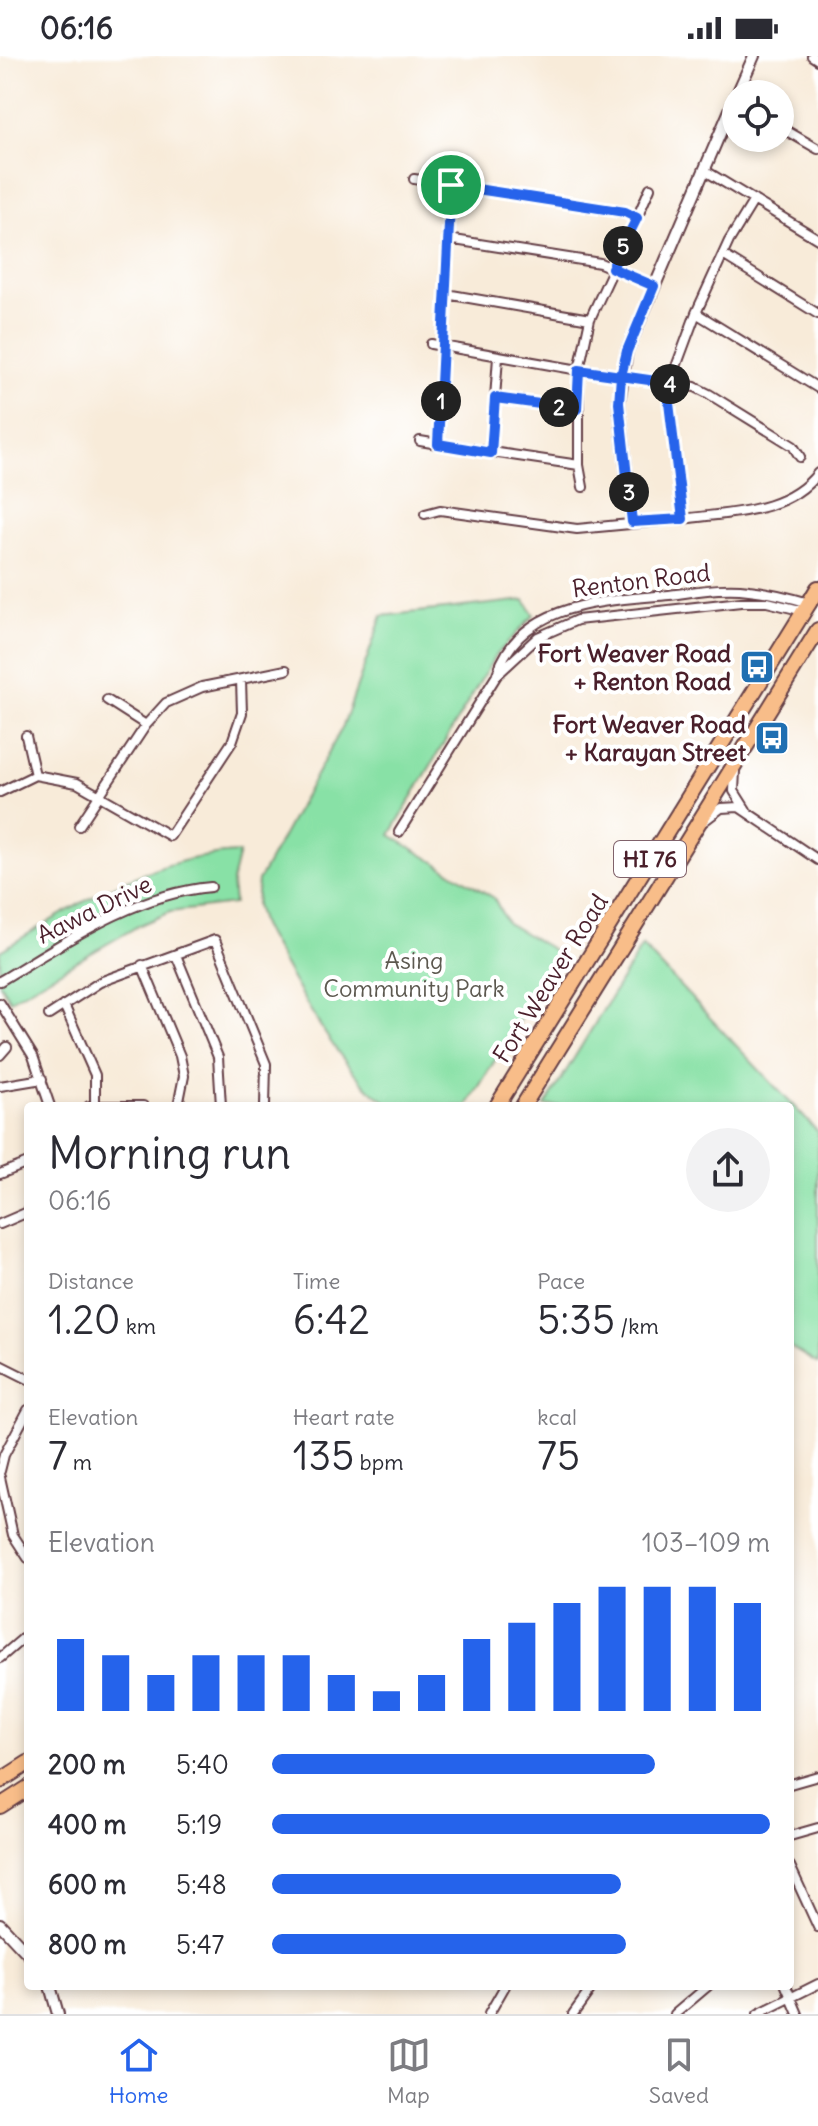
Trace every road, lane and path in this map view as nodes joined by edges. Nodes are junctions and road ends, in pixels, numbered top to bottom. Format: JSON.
{"nodes":[{"id":1,"x":754,"y":56,"type":"edge"},
{"id":2,"x":812,"y":56,"type":"edge"},
{"id":3,"x":818,"y":60,"type":"edge"},
{"id":4,"x":743,"y":80,"type":"edge"},
{"id":5,"x":722,"y":127,"type":"edge"},
{"id":6,"x":794,"y":135,"type":"edge"},
{"id":7,"x":818,"y":149,"type":"edge"},
{"id":8,"x":704,"y":170,"type":"junction"},
{"id":9,"x":414,"y":179,"type":"dead end"},
{"id":10,"x":451,"y":185,"type":"junction"},
{"id":11,"x":650,"y":188,"type":"dead end"},
{"id":12,"x":754,"y":200,"type":"junction"},
{"id":13,"x":637,"y":218,"type":"junction"},
{"id":14,"x":448,"y":239,"type":"junction"},
{"id":15,"x":818,"y":239,"type":"edge"},
{"id":16,"x":723,"y":255,"type":"junction"},
{"id":17,"x":612,"y":268,"type":"junction"},
{"id":18,"x":654,"y":286,"type":"junction"},
{"id":19,"x":446,"y":294,"type":"junction"},
{"id":20,"x":696,"y":313,"type":"junction"},
{"id":21,"x":818,"y":314,"type":"edge"},
{"id":22,"x":590,"y":319,"type":"junction"},
{"id":23,"x":431,"y":344,"type":"dead end"},
{"id":24,"x":443,"y":347,"type":"junction"},
{"id":25,"x":498,"y":357,"type":"junction"},
{"id":26,"x":579,"y":370,"type":"junction"},
{"id":27,"x":621,"y":376,"type":"junction"},
{"id":28,"x":670,"y":383,"type":"junction"},
{"id":29,"x":818,"y":388,"type":"edge"},
{"id":30,"x":495,"y":398,"type":"junction"},
{"id":31,"x":577,"y":409,"type":"junction"},
{"id":32,"x":420,"y":441,"type":"dead end"},
{"id":33,"x":438,"y":444,"type":"junction"},
{"id":34,"x":491,"y":453,"type":"junction"},
{"id":35,"x":800,"y":457,"type":"dead end"},
{"id":36,"x":579,"y":465,"type":"junction"},
{"id":37,"x":818,"y":473,"type":"edge"},
{"id":38,"x":583,"y":487,"type":"dead end"},
{"id":39,"x":425,"y":514,"type":"dead end"},
{"id":40,"x":683,"y":519,"type":"junction"},
{"id":41,"x":632,"y":522,"type":"junction"},
{"id":42,"x":818,"y":588,"type":"edge"},
{"id":43,"x":812,"y":609,"type":"edge"},
{"id":44,"x":818,"y":630,"type":"edge"},
{"id":45,"x":818,"y":647,"type":"edge"},
{"id":46,"x":795,"y":665,"type":"junction"},
{"id":47,"x":286,"y":670,"type":"dead end"},
{"id":48,"x":497,"y":675,"type":"junction"},
{"id":49,"x":241,"y":680,"type":"junction"},
{"id":50,"x":107,"y":700,"type":"dead end"},
{"id":51,"x":146,"y":725,"type":"junction"},
{"id":52,"x":26,"y":736,"type":"dead end"},
{"id":53,"x":737,"y":760,"type":"junction"},
{"id":54,"x":35,"y":775,"type":"junction"},
{"id":55,"x":0,"y":792,"type":"edge"},
{"id":56,"x":100,"y":797,"type":"junction"},
{"id":57,"x":746,"y":810,"type":"junction"},
{"id":58,"x":79,"y":826,"type":"dead end"},
{"id":59,"x":696,"y":828,"type":"junction"},
{"id":60,"x":399,"y":832,"type":"dead end"},
{"id":61,"x":818,"y":860,"type":"edge"},
{"id":62,"x":211,"y":887,"type":"dead end"},
{"id":63,"x":176,"y":955,"type":"junction"},
{"id":64,"x":142,"y":965,"type":"junction"},
{"id":65,"x":0,"y":981,"type":"edge"},
{"id":66,"x":0,"y":1003,"type":"edge"},
{"id":67,"x":64,"y":1005,"type":"junction"},
{"id":68,"x":49,"y":1015,"type":"dead end"},
{"id":69,"x":7,"y":1047,"type":"dead end"},
{"id":70,"x":0,"y":1055,"type":"edge"},
{"id":71,"x":42,"y":1079,"type":"junction"},
{"id":72,"x":0,"y":1086,"type":"edge"},
{"id":73,"x":49,"y":1102,"type":"edge"},
{"id":74,"x":92,"y":1102,"type":"edge"},
{"id":75,"x":179,"y":1102,"type":"edge"},
{"id":76,"x":221,"y":1102,"type":"edge"},
{"id":77,"x":265,"y":1102,"type":"edge"},
{"id":78,"x":500,"y":1102,"type":"edge"},
{"id":79,"x":525,"y":1102,"type":"edge"},
{"id":80,"x":24,"y":1165,"type":"edge"},
{"id":81,"x":0,"y":1174,"type":"edge"},
{"id":82,"x":24,"y":1214,"type":"edge"},
{"id":83,"x":0,"y":1224,"type":"edge"},
{"id":84,"x":0,"y":1365,"type":"edge"},
{"id":85,"x":24,"y":1377,"type":"edge"},
{"id":86,"x":24,"y":1418,"type":"edge"},
{"id":87,"x":0,"y":1474,"type":"edge"},
{"id":88,"x":24,"y":1552,"type":"edge"},
{"id":89,"x":24,"y":1637,"type":"edge"},
{"id":90,"x":0,"y":1658,"type":"edge"},
{"id":91,"x":24,"y":1766,"type":"edge"},
{"id":92,"x":818,"y":1776,"type":"edge"},
{"id":93,"x":0,"y":1781,"type":"edge"},
{"id":94,"x":794,"y":1783,"type":"edge"},
{"id":95,"x":24,"y":1791,"type":"edge"},
{"id":96,"x":0,"y":1806,"type":"edge"},
{"id":97,"x":818,"y":1828,"type":"edge"},
{"id":98,"x":794,"y":1835,"type":"edge"},
{"id":99,"x":794,"y":1875,"type":"edge"},
{"id":100,"x":0,"y":1924,"type":"edge"},
{"id":101,"x":818,"y":1927,"type":"edge"},
{"id":102,"x":24,"y":1950,"type":"edge"},
{"id":103,"x":818,"y":1984,"type":"edge"},
{"id":104,"x":51,"y":1990,"type":"edge"},
{"id":105,"x":503,"y":1990,"type":"edge"},
{"id":106,"x":590,"y":1990,"type":"edge"},
{"id":107,"x":703,"y":1990,"type":"edge"},
{"id":108,"x":788,"y":1990,"type":"edge"},
{"id":109,"x":791,"y":1996,"type":"junction"},
{"id":110,"x":58,"y":2014,"type":"edge"},
{"id":111,"x":489,"y":2014,"type":"edge"},
{"id":112,"x":573,"y":2014,"type":"edge"},
{"id":113,"x":675,"y":2014,"type":"edge"},
{"id":114,"x":758,"y":2014,"type":"edge"},
{"id":115,"x":798,"y":2014,"type":"edge"}],
"edges":[{"from":1,"to":4,"type":"street"},
{"from":2,"to":3,"type":"street"},
{"from":5,"to":8,"type":"street"},
{"from":6,"to":7,"type":"street"},
{"from":8,"to":12,"type":"street"},
{"from":8,"to":18,"type":"street"},
{"from":9,"to":10,"type":"street"},
{"from":10,"to":13,"type":"street"},
{"from":10,"to":14,"type":"street"},
{"from":11,"to":13,"type":"street"},
{"from":12,"to":15,"type":"street"},
{"from":12,"to":16,"type":"street"},
{"from":13,"to":17,"type":"street"},
{"from":14,"to":17,"type":"street"},
{"from":14,"to":19,"type":"street"},
{"from":16,"to":20,"type":"street"},
{"from":16,"to":21,"type":"street"},
{"from":17,"to":18,"type":"street"},
{"from":17,"to":22,"type":"street"},
{"from":18,"to":27,"type":"street"},
{"from":19,"to":22,"type":"street"},
{"from":19,"to":24,"type":"street"},
{"from":20,"to":28,"type":"street"},
{"from":20,"to":29,"type":"street"},
{"from":22,"to":26,"type":"street"},
{"from":23,"to":24,"type":"street"},
{"from":24,"to":25,"type":"street"},
{"from":24,"to":33,"type":"street"},
{"from":25,"to":26,"type":"street"},
{"from":25,"to":30,"type":"street"},
{"from":26,"to":27,"type":"street"},
{"from":26,"to":31,"type":"street"},
{"from":27,"to":28,"type":"street"},
{"from":27,"to":41,"type":"street"},
{"from":28,"to":35,"type":"street"},
{"from":28,"to":40,"type":"street"},
{"from":30,"to":31,"type":"street"},
{"from":30,"to":34,"type":"street"},
{"from":31,"to":36,"type":"street"},
{"from":32,"to":33,"type":"street"},
{"from":33,"to":34,"type":"street"},
{"from":34,"to":36,"type":"street"},
{"from":36,"to":38,"type":"street"},
{"from":37,"to":40,"type":"street"},
{"from":39,"to":41,"type":"street"},
{"from":40,"to":41,"type":"street"},
{"from":42,"to":43,"type":"main road","name":"Fort Weaver Road","number":"HI 76"},
{"from":43,"to":46,"type":"main road"},
{"from":43,"to":48,"type":"street","name":"Renton Road"},
{"from":43,"to":48,"type":"street","name":"Renton Road"},
{"from":43,"to":78,"type":"main road","name":"Fort Weaver Road","number":"HI 76"},
{"from":44,"to":46,"type":"main road","name":"Fort Weaver Road","number":"HI 76"},
{"from":45,"to":46,"type":"main road"},
{"from":46,"to":53,"type":"main road","name":"Fort Weaver Road","number":"HI 76"},
{"from":47,"to":49,"type":"street"},
{"from":48,"to":60,"type":"street","name":"Renton Road"},
{"from":49,"to":51,"type":"street"},
{"from":49,"to":56,"type":"street"},
{"from":50,"to":51,"type":"street"},
{"from":51,"to":56,"type":"street"},
{"from":52,"to":54,"type":"street"},
{"from":53,"to":57,"type":"street"},
{"from":53,"to":59,"type":"main road","name":"Fort Weaver Road","number":"HI 76"},
{"from":54,"to":55,"type":"street"},
{"from":54,"to":56,"type":"street"},
{"from":56,"to":58,"type":"street"},
{"from":57,"to":59,"type":"street"},
{"from":57,"to":61,"type":"street"},
{"from":59,"to":79,"type":"main road","name":"Fort Weaver Road","number":"HI 76"},
{"from":62,"to":65,"type":"street","name":"Aawa Drive"},
{"from":63,"to":64,"type":"street"},
{"from":63,"to":76,"type":"street"},
{"from":63,"to":77,"type":"street"},
{"from":64,"to":67,"type":"street"},
{"from":64,"to":75,"type":"street"},
{"from":66,"to":71,"type":"street"},
{"from":67,"to":68,"type":"street"},
{"from":67,"to":74,"type":"street"},
{"from":69,"to":70,"type":"street"},
{"from":71,"to":72,"type":"street"},
{"from":71,"to":73,"type":"street"},
{"from":80,"to":81,"type":"street"},
{"from":82,"to":83,"type":"street"},
{"from":84,"to":85,"type":"street"},
{"from":86,"to":87,"type":"street"},
{"from":87,"to":88,"type":"street"},
{"from":89,"to":90,"type":"street"},
{"from":91,"to":93,"type":"main road"},
{"from":92,"to":94,"type":"street"},
{"from":95,"to":96,"type":"main road"},
{"from":97,"to":98,"type":"street"},
{"from":99,"to":101,"type":"street"},
{"from":100,"to":102,"type":"street"},
{"from":103,"to":109,"type":"street"},
{"from":104,"to":110,"type":"street"},
{"from":105,"to":111,"type":"street"},
{"from":106,"to":112,"type":"street"},
{"from":107,"to":113,"type":"street"},
{"from":108,"to":109,"type":"street"},
{"from":109,"to":114,"type":"street"},
{"from":109,"to":115,"type":"street"}]}
